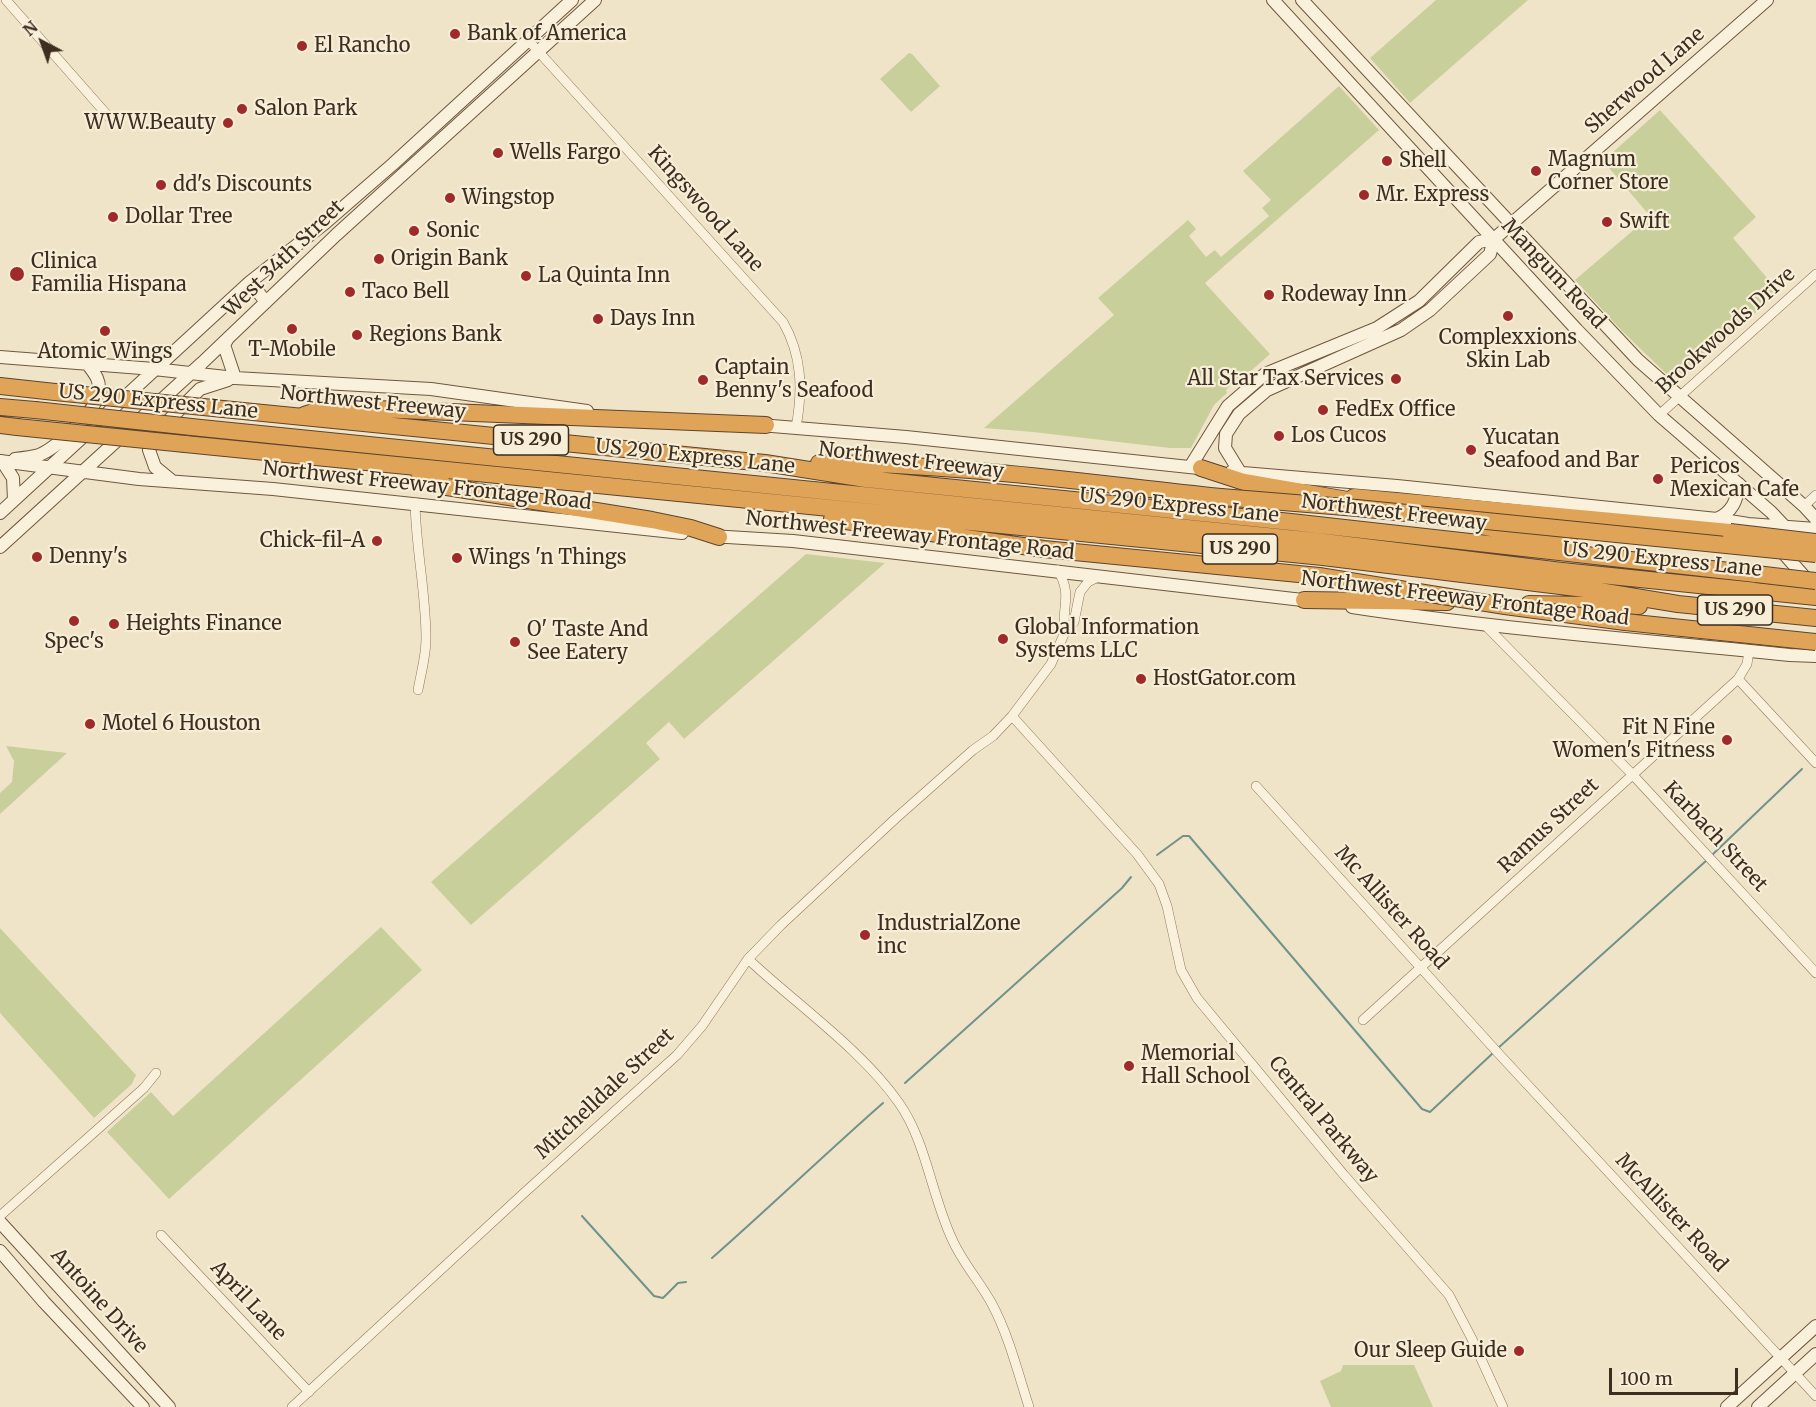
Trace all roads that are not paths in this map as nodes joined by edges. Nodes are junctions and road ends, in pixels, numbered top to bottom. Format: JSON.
{"nodes":[{"id":1,"x":6,"y":0,"type":"edge"},
{"id":2,"x":572,"y":0,"type":"edge"},
{"id":3,"x":595,"y":0,"type":"edge"},
{"id":4,"x":1273,"y":0,"type":"edge"},
{"id":5,"x":1302,"y":0,"type":"edge"},
{"id":6,"x":1767,"y":0,"type":"edge"},
{"id":7,"x":528,"y":40,"type":"junction"},
{"id":8,"x":538,"y":51,"type":"junction"},
{"id":9,"x":475,"y":88,"type":"junction"},
{"id":10,"x":486,"y":98,"type":"junction"},
{"id":11,"x":109,"y":117,"type":"dead end"},
{"id":12,"x":1428,"y":136,"type":"junction"},
{"id":13,"x":1413,"y":149,"type":"junction"},
{"id":14,"x":325,"y":223,"type":"junction"},
{"id":15,"x":1510,"y":225,"type":"junction"},
{"id":16,"x":336,"y":235,"type":"junction"},
{"id":17,"x":1494,"y":239,"type":"junction"},
{"id":18,"x":1816,"y":274,"type":"edge"},
{"id":19,"x":250,"y":282,"type":"junction"},
{"id":20,"x":266,"y":303,"type":"junction"},
{"id":21,"x":1594,"y":314,"type":"junction"},
{"id":22,"x":1577,"y":330,"type":"junction"},
{"id":23,"x":228,"y":338,"type":"junction"},
{"id":24,"x":0,"y":357,"type":"edge"},
{"id":25,"x":89,"y":366,"type":"junction"},
{"id":26,"x":154,"y":369,"type":"junction"},
{"id":27,"x":191,"y":373,"type":"junction"},
{"id":28,"x":235,"y":378,"type":"junction"},
{"id":29,"x":0,"y":386,"type":"edge"},
{"id":30,"x":1678,"y":398,"type":"junction"},
{"id":31,"x":0,"y":407,"type":"edge"},
{"id":32,"x":1659,"y":415,"type":"junction"},
{"id":33,"x":298,"y":417,"type":"junction"},
{"id":34,"x":766,"y":425,"type":"junction"},
{"id":35,"x":8,"y":426,"type":"edge"},
{"id":36,"x":796,"y":427,"type":"junction"},
{"id":37,"x":1,"y":461,"type":"edge"},
{"id":38,"x":765,"y":464,"type":"junction"},
{"id":39,"x":410,"y":467,"type":"junction"},
{"id":40,"x":1195,"y":467,"type":"junction"},
{"id":41,"x":49,"y":468,"type":"junction"},
{"id":42,"x":84,"y":471,"type":"junction"},
{"id":43,"x":1241,"y":474,"type":"junction"},
{"id":44,"x":172,"y":481,"type":"junction"},
{"id":45,"x":1739,"y":484,"type":"junction"},
{"id":46,"x":1322,"y":494,"type":"junction"},
{"id":47,"x":1816,"y":495,"type":"edge"},
{"id":48,"x":14,"y":500,"type":"junction"},
{"id":49,"x":415,"y":503,"type":"junction"},
{"id":50,"x":801,"y":505,"type":"junction"},
{"id":51,"x":1804,"y":506,"type":"junction"},
{"id":52,"x":0,"y":513,"type":"edge"},
{"id":53,"x":1716,"y":519,"type":"junction"},
{"id":54,"x":1816,"y":519,"type":"edge"},
{"id":55,"x":1748,"y":524,"type":"junction"},
{"id":56,"x":1785,"y":527,"type":"junction"},
{"id":57,"x":1816,"y":529,"type":"edge"},
{"id":58,"x":719,"y":537,"type":"junction"},
{"id":59,"x":1816,"y":542,"type":"edge"},
{"id":60,"x":0,"y":547,"type":"edge"},
{"id":61,"x":1816,"y":554,"type":"edge"},
{"id":62,"x":1614,"y":559,"type":"junction"},
{"id":63,"x":1816,"y":562,"type":"edge"},
{"id":64,"x":1058,"y":570,"type":"junction"},
{"id":65,"x":1102,"y":575,"type":"junction"},
{"id":66,"x":1816,"y":581,"type":"edge"},
{"id":67,"x":1816,"y":590,"type":"edge"},
{"id":68,"x":1816,"y":597,"type":"edge"},
{"id":69,"x":1304,"y":600,"type":"junction"},
{"id":70,"x":1678,"y":604,"type":"junction"},
{"id":71,"x":1816,"y":618,"type":"edge"},
{"id":72,"x":1484,"y":624,"type":"junction"},
{"id":73,"x":1065,"y":632,"type":"junction"},
{"id":74,"x":1816,"y":642,"type":"edge"},
{"id":75,"x":1749,"y":651,"type":"junction"},
{"id":76,"x":1816,"y":656,"type":"edge"},
{"id":77,"x":1738,"y":679,"type":"junction"},
{"id":78,"x":418,"y":690,"type":"dead end"},
{"id":79,"x":1012,"y":716,"type":"junction"},
{"id":80,"x":1816,"y":763,"type":"edge"},
{"id":81,"x":1632,"y":774,"type":"junction"},
{"id":82,"x":1256,"y":786,"type":"dead end"},
{"id":83,"x":748,"y":959,"type":"junction"},
{"id":84,"x":1421,"y":968,"type":"junction"},
{"id":85,"x":1816,"y":974,"type":"edge"},
{"id":86,"x":1363,"y":1020,"type":"dead end"},
{"id":87,"x":1499,"y":1054,"type":"joint"},
{"id":88,"x":156,"y":1073,"type":"dead end"},
{"id":89,"x":0,"y":1216,"type":"edge"},
{"id":90,"x":0,"y":1222,"type":"edge"},
{"id":91,"x":161,"y":1235,"type":"dead end"},
{"id":92,"x":0,"y":1251,"type":"edge"},
{"id":93,"x":1816,"y":1326,"type":"edge"},
{"id":94,"x":110,"y":1342,"type":"junction"},
{"id":95,"x":1816,"y":1354,"type":"edge"},
{"id":96,"x":96,"y":1356,"type":"junction"},
{"id":97,"x":1781,"y":1359,"type":"junction"},
{"id":98,"x":1795,"y":1374,"type":"junction"},
{"id":99,"x":309,"y":1392,"type":"junction"},
{"id":100,"x":1816,"y":1396,"type":"edge"},
{"id":101,"x":142,"y":1407,"type":"edge"},
{"id":102,"x":169,"y":1407,"type":"edge"},
{"id":103,"x":292,"y":1407,"type":"edge"},
{"id":104,"x":1029,"y":1407,"type":"edge"},
{"id":105,"x":1503,"y":1407,"type":"edge"},
{"id":106,"x":1726,"y":1407,"type":"edge"},
{"id":107,"x":1758,"y":1407,"type":"edge"}],
"edges":[{"from":1,"to":11,"type":"street"},
{"from":2,"to":7,"type":"main road","name":"West 34th Street"},
{"from":3,"to":8,"type":"main road","name":"West 34th Street"},
{"from":4,"to":13,"type":"main road","name":"Mangum Road"},
{"from":5,"to":12,"type":"main road","name":"Mangum Road"},
{"from":6,"to":15,"type":"main road","name":"Sherwood Lane"},
{"from":7,"to":8,"type":"street","name":"Kingswood Lane"},
{"from":7,"to":9,"type":"main road","name":"West 34th Street"},
{"from":8,"to":10,"type":"main road","name":"West 34th Street"},
{"from":8,"to":36,"type":"street","name":"Kingswood Lane"},
{"from":9,"to":10,"type":"main road"},
{"from":9,"to":14,"type":"main road","name":"West 34th Street"},
{"from":10,"to":16,"type":"main road","name":"West 34th Street"},
{"from":12,"to":13,"type":"main road"},
{"from":12,"to":15,"type":"main road","name":"Mangum Road"},
{"from":13,"to":17,"type":"main road","name":"Mangum Road"},
{"from":14,"to":16,"type":"main road"},
{"from":14,"to":19,"type":"main road","name":"West 34th Street"},
{"from":15,"to":17,"type":"main road","name":"Sherwood Lane"},
{"from":15,"to":21,"type":"main road","name":"Mangum Road"},
{"from":16,"to":20,"type":"main road","name":"West 34th Street"},
{"from":17,"to":22,"type":"main road","name":"Mangum Road"},
{"from":17,"to":40,"type":"main road","name":"Sherwood Lane"},
{"from":17,"to":43,"type":"main road","name":"Sherwood Lane"},
{"from":18,"to":30,"type":"street","name":"Brookwoods Drive"},
{"from":19,"to":20,"type":"main road"},
{"from":19,"to":26,"type":"main road","name":"West 34th Street"},
{"from":20,"to":23,"type":"main road","name":"West 34th Street"},
{"from":21,"to":22,"type":"main road"},
{"from":21,"to":30,"type":"main road","name":"Mangum Road"},
{"from":22,"to":32,"type":"main road","name":"Mangum Road"},
{"from":23,"to":27,"type":"main road","name":"West 34th Street"},
{"from":23,"to":28,"type":"main road"},
{"from":24,"to":25,"type":"main road"},
{"from":25,"to":26,"type":"main road"},
{"from":25,"to":37,"type":"main road"},
{"from":26,"to":27,"type":"main road"},
{"from":26,"to":41,"type":"main road","name":"West 34th Street"},
{"from":27,"to":28,"type":"main road"},
{"from":27,"to":42,"type":"main road","name":"West 34th Street"},
{"from":28,"to":34,"type":"main road"},
{"from":28,"to":44,"type":"main road"},
{"from":29,"to":33,"type":"highway","name":"Northwest Freeway","number":"US 290","bridge":true},
{"from":30,"to":32,"type":"street","name":"Brookwoods Drive"},
{"from":30,"to":51,"type":"main road","name":"Mangum Road"},
{"from":31,"to":68,"type":"highway","name":"US 290 Express Lane","bridge":true},
{"from":32,"to":45,"type":"main road","name":"Mangum Road"},
{"from":33,"to":34,"type":"highway"},
{"from":33,"to":38,"type":"highway","name":"Northwest Freeway","number":"US 290"},
{"from":34,"to":36,"type":"main road"},
{"from":35,"to":39,"type":"highway","number":"US 290","bridge":true},
{"from":36,"to":40,"type":"main road"},
{"from":37,"to":41,"type":"main road","name":"Northwest Freeway Frontage Road"},
{"from":37,"to":48,"type":"main road"},
{"from":38,"to":61,"type":"highway","bridge":true},
{"from":38,"to":62,"type":"highway","name":"Northwest Freeway","number":"US 290"},
{"from":39,"to":50,"type":"highway","number":"US 290"},
{"from":39,"to":58,"type":"highway"},
{"from":40,"to":43,"type":"main road"},
{"from":40,"to":46,"type":"highway"},
{"from":41,"to":42,"type":"main road","name":"Northwest Freeway Frontage Road"},
{"from":41,"to":48,"type":"main road","name":"West 34th Street"},
{"from":42,"to":44,"type":"main road","name":"Northwest Freeway Frontage Road"},
{"from":42,"to":60,"type":"main road","name":"West 34th Street"},
{"from":43,"to":53,"type":"main road"},
{"from":44,"to":49,"type":"main road","name":"Northwest Freeway Frontage Road"},
{"from":45,"to":53,"type":"main road"},
{"from":45,"to":56,"type":"main road","name":"Mangum Road"},
{"from":46,"to":59,"type":"highway","bridge":true},
{"from":46,"to":62,"type":"highway"},
{"from":47,"to":51,"type":"street"},
{"from":48,"to":52,"type":"main road","name":"West 34th Street"},
{"from":49,"to":58,"type":"main road","name":"Northwest Freeway Frontage Road"},
{"from":49,"to":78,"type":"street"},
{"from":50,"to":70,"type":"highway","number":"US 290"},
{"from":50,"to":74,"type":"highway","bridge":true},
{"from":51,"to":54,"type":"main road","name":"Mangum Road"},
{"from":53,"to":55,"type":"main road"},
{"from":55,"to":56,"type":"main road"},
{"from":55,"to":67,"type":"main road"},
{"from":56,"to":57,"type":"main road"},
{"from":56,"to":63,"type":"main road","name":"Mangum Road"},
{"from":58,"to":64,"type":"main road","name":"Northwest Freeway Frontage Road"},
{"from":62,"to":66,"type":"highway","name":"Northwest Freeway","number":"US 290","bridge":true},
{"from":64,"to":65,"type":"main road","name":"Northwest Freeway Frontage Road"},
{"from":64,"to":73,"type":"street","name":"Mitchelldale Street"},
{"from":65,"to":69,"type":"main road","name":"Northwest Freeway Frontage Road"},
{"from":65,"to":73,"type":"street","name":"Mitchelldale Street"},
{"from":69,"to":70,"type":"highway"},
{"from":69,"to":72,"type":"main road","name":"Northwest Freeway Frontage Road"},
{"from":70,"to":71,"type":"highway","number":"US 290"},
{"from":72,"to":75,"type":"main road","name":"Northwest Freeway Frontage Road"},
{"from":72,"to":81,"type":"street","name":"Karbach Street"},
{"from":73,"to":79,"type":"street","name":"Mitchelldale Street"},
{"from":75,"to":76,"type":"main road","name":"Northwest Freeway Frontage Road"},
{"from":75,"to":77,"type":"street","name":"Ramus Street"},
{"from":77,"to":80,"type":"street"},
{"from":77,"to":81,"type":"street","name":"Ramus Street"},
{"from":79,"to":83,"type":"street","name":"Mitchelldale Street"},
{"from":79,"to":105,"type":"street","name":"Central Parkway"},
{"from":81,"to":84,"type":"street","name":"Ramus Street"},
{"from":81,"to":85,"type":"street","name":"Karbach Street"},
{"from":82,"to":84,"type":"street","name":"Mc Allister Road"},
{"from":83,"to":99,"type":"street","name":"Mitchelldale Street"},
{"from":83,"to":104,"type":"street"},
{"from":84,"to":86,"type":"street","name":"Ramus Street"},
{"from":84,"to":87,"type":"street","name":"Mc Allister Road"},
{"from":87,"to":97,"type":"street","name":"McAllister Road"},
{"from":88,"to":89,"type":"street"},
{"from":90,"to":94,"type":"main road","name":"Antoine Drive"},
{"from":91,"to":99,"type":"street","name":"April Lane"},
{"from":92,"to":96,"type":"main road","name":"Antoine Drive"},
{"from":93,"to":97,"type":"main road"},
{"from":94,"to":96,"type":"main road"},
{"from":94,"to":102,"type":"main road","name":"Antoine Drive"},
{"from":95,"to":98,"type":"main road"},
{"from":96,"to":101,"type":"main road","name":"Antoine Drive"},
{"from":97,"to":98,"type":"street","name":"McAllister Road"},
{"from":97,"to":106,"type":"main road"},
{"from":98,"to":100,"type":"street","name":"McAllister Road"},
{"from":98,"to":107,"type":"main road"},
{"from":99,"to":103,"type":"street","name":"Mitchelldale Street"}]}
